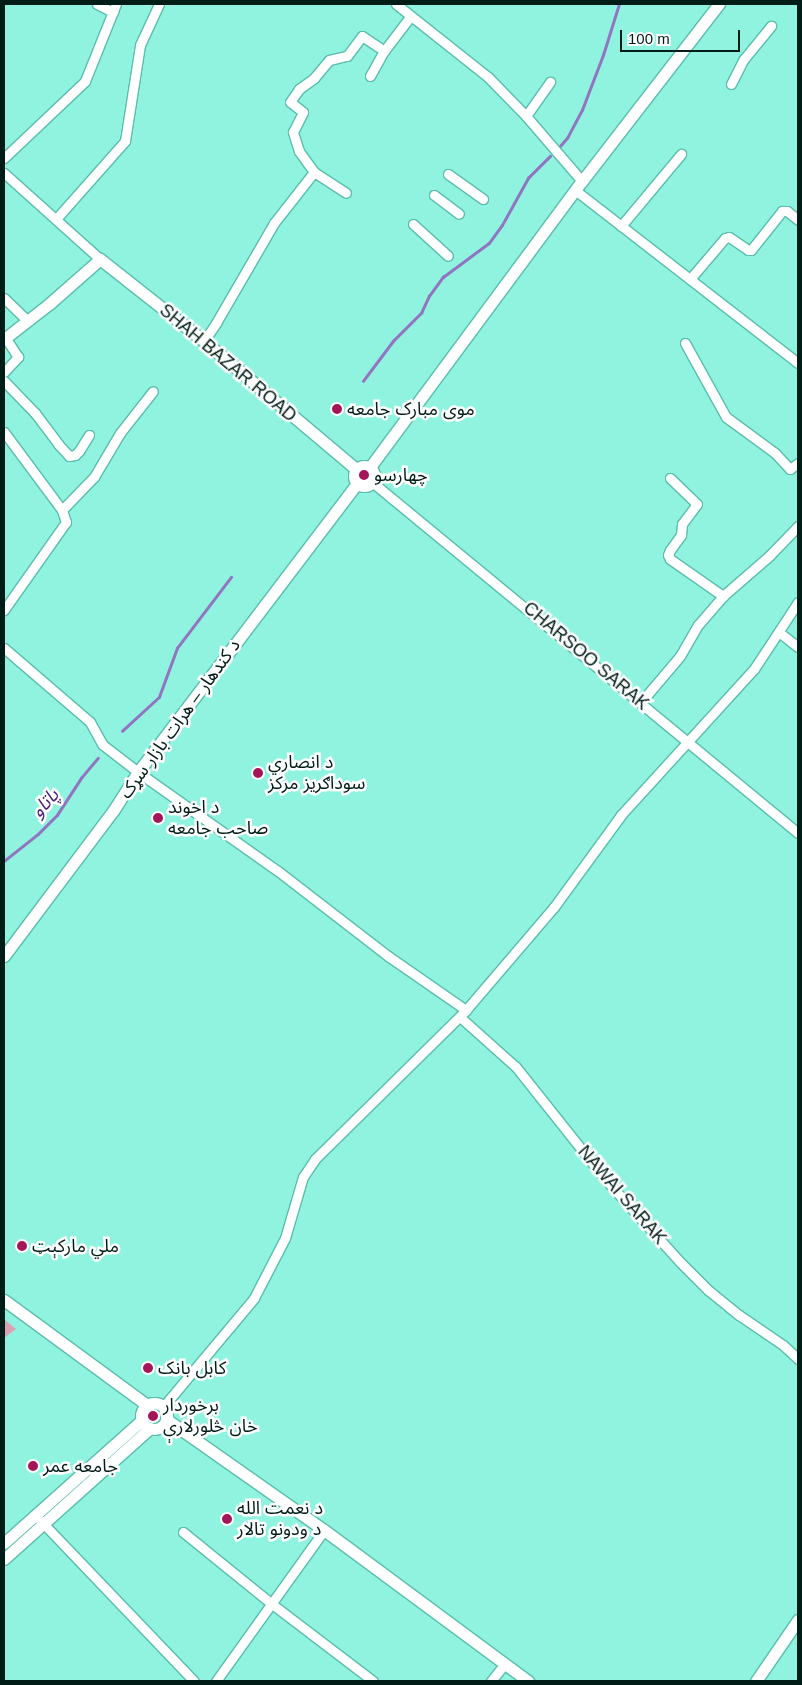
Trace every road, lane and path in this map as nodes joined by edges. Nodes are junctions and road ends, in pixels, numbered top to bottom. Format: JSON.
{"nodes":[{"id":1,"x":98,"y":4,"type":"edge"},
{"id":2,"x":159,"y":4,"type":"edge"},
{"id":3,"x":396,"y":4,"type":"edge"},
{"id":4,"x":719,"y":4,"type":"edge"},
{"id":5,"x":115,"y":8,"type":"edge"},
{"id":6,"x":410,"y":17,"type":"junction"},
{"id":7,"x":771,"y":26,"type":"dead end"},
{"id":8,"x":384,"y":51,"type":"junction"},
{"id":9,"x":370,"y":76,"type":"dead end"},
{"id":10,"x":550,"y":82,"type":"dead end"},
{"id":11,"x":731,"y":84,"type":"dead end"},
{"id":12,"x":526,"y":116,"type":"junction"},
{"id":13,"x":681,"y":154,"type":"dead end"},
{"id":14,"x":4,"y":158,"type":"edge"},
{"id":15,"x":314,"y":172,"type":"junction"},
{"id":16,"x":4,"y":173,"type":"edge"},
{"id":17,"x":448,"y":174,"type":"dead end"},
{"id":18,"x":578,"y":186,"type":"junction"},
{"id":19,"x":346,"y":193,"type":"dead end"},
{"id":20,"x":434,"y":195,"type":"dead end"},
{"id":21,"x":483,"y":199,"type":"dead end"},
{"id":22,"x":459,"y":214,"type":"dead end"},
{"id":23,"x":56,"y":220,"type":"junction"},
{"id":24,"x":798,"y":220,"type":"edge"},
{"id":25,"x":413,"y":224,"type":"dead end"},
{"id":26,"x":621,"y":226,"type":"junction"},
{"id":27,"x":448,"y":256,"type":"dead end"},
{"id":28,"x":100,"y":259,"type":"junction"},
{"id":29,"x":690,"y":279,"type":"junction"},
{"id":30,"x":4,"y":298,"type":"edge"},
{"id":31,"x":28,"y":321,"type":"junction"},
{"id":32,"x":5,"y":338,"type":"edge"},
{"id":33,"x":204,"y":341,"type":"junction"},
{"id":34,"x":685,"y":343,"type":"dead end"},
{"id":35,"x":798,"y":363,"type":"edge"},
{"id":36,"x":4,"y":372,"type":"edge"},
{"id":37,"x":4,"y":381,"type":"edge"},
{"id":38,"x":153,"y":391,"type":"dead end"},
{"id":39,"x":4,"y":432,"type":"edge"},
{"id":40,"x":89,"y":434,"type":"dead end"},
{"id":41,"x":798,"y":463,"type":"edge"},
{"id":42,"x":370,"y":467,"type":"junction"},
{"id":43,"x":356,"y":469,"type":"junction"},
{"id":44,"x":670,"y":478,"type":"dead end"},
{"id":45,"x":372,"y":482,"type":"junction"},
{"id":46,"x":357,"y":484,"type":"junction"},
{"id":47,"x":62,"y":510,"type":"junction"},
{"id":48,"x":798,"y":526,"type":"edge"},
{"id":49,"x":723,"y":596,"type":"junction"},
{"id":50,"x":798,"y":602,"type":"edge"},
{"id":51,"x":4,"y":610,"type":"edge"},
{"id":52,"x":780,"y":633,"type":"junction"},
{"id":53,"x":798,"y":646,"type":"edge"},
{"id":54,"x":4,"y":648,"type":"edge"},
{"id":55,"x":641,"y":702,"type":"junction"},
{"id":56,"x":689,"y":742,"type":"junction"},
{"id":57,"x":138,"y":772,"type":"junction"},
{"id":58,"x":798,"y":833,"type":"edge"},
{"id":59,"x":4,"y":956,"type":"edge"},
{"id":60,"x":463,"y":1014,"type":"junction"},
{"id":61,"x":4,"y":1300,"type":"edge"},
{"id":62,"x":798,"y":1359,"type":"edge"},
{"id":63,"x":147,"y":1405,"type":"junction"},
{"id":64,"x":163,"y":1407,"type":"junction"},
{"id":65,"x":166,"y":1419,"type":"junction"},
{"id":66,"x":142,"y":1420,"type":"junction"},
{"id":67,"x":150,"y":1428,"type":"junction"},
{"id":68,"x":39,"y":1519,"type":"junction"},
{"id":69,"x":324,"y":1530,"type":"junction"},
{"id":70,"x":183,"y":1532,"type":"dead end"},
{"id":71,"x":4,"y":1543,"type":"edge"},
{"id":72,"x":4,"y":1559,"type":"edge"},
{"id":73,"x":272,"y":1604,"type":"junction"},
{"id":74,"x":798,"y":1620,"type":"edge"},
{"id":75,"x":505,"y":1664,"type":"junction"},
{"id":76,"x":194,"y":1681,"type":"edge"},
{"id":77,"x":216,"y":1681,"type":"edge"},
{"id":78,"x":373,"y":1681,"type":"edge"},
{"id":79,"x":491,"y":1681,"type":"edge"},
{"id":80,"x":528,"y":1681,"type":"edge"},
{"id":81,"x":756,"y":1681,"type":"edge"}],
"edges":[{"from":1,"to":5,"type":"street"},
{"from":2,"to":23,"type":"street"},
{"from":3,"to":6,"type":"street"},
{"from":4,"to":18,"type":"main road"},
{"from":5,"to":14,"type":"street"},
{"from":6,"to":8,"type":"street"},
{"from":6,"to":12,"type":"street"},
{"from":7,"to":11,"type":"street"},
{"from":8,"to":9,"type":"street"},
{"from":8,"to":15,"type":"street"},
{"from":10,"to":12,"type":"street"},
{"from":12,"to":18,"type":"street"},
{"from":13,"to":26,"type":"street"},
{"from":15,"to":19,"type":"street"},
{"from":15,"to":33,"type":"street"},
{"from":16,"to":23,"type":"street"},
{"from":17,"to":21,"type":"street"},
{"from":18,"to":26,"type":"street"},
{"from":18,"to":42,"type":"main road"},
{"from":20,"to":22,"type":"street"},
{"from":23,"to":28,"type":"street"},
{"from":24,"to":29,"type":"street"},
{"from":25,"to":27,"type":"street"},
{"from":26,"to":29,"type":"street"},
{"from":28,"to":31,"type":"main road"},
{"from":28,"to":33,"type":"main road","name":"SHAH BAZAR ROAD"},
{"from":29,"to":35,"type":"street"},
{"from":30,"to":31,"type":"street"},
{"from":31,"to":32,"type":"main road"},
{"from":32,"to":36,"type":"street"},
{"from":33,"to":43,"type":"main road","name":"SHAH BAZAR ROAD"},
{"from":34,"to":41,"type":"street"},
{"from":37,"to":40,"type":"street"},
{"from":38,"to":47,"type":"street"},
{"from":39,"to":47,"type":"street"},
{"from":42,"to":43,"type":"main road"},
{"from":42,"to":45,"type":"main road"},
{"from":43,"to":46,"type":"main road"},
{"from":44,"to":49,"type":"street"},
{"from":45,"to":46,"type":"main road"},
{"from":45,"to":55,"type":"street","name":"CHARSOO SARAK"},
{"from":46,"to":57,"type":"main road","name":"د کندهار – هرات بازار سړک"},
{"from":47,"to":51,"type":"street"},
{"from":48,"to":49,"type":"street"},
{"from":49,"to":55,"type":"street"},
{"from":50,"to":52,"type":"street"},
{"from":52,"to":53,"type":"street"},
{"from":52,"to":56,"type":"street"},
{"from":54,"to":57,"type":"street","name":"NAWAI SARAK"},
{"from":55,"to":56,"type":"street","name":"CHARSOO SARAK"},
{"from":56,"to":58,"type":"street","name":"CHARSOO SARAK"},
{"from":56,"to":60,"type":"street"},
{"from":57,"to":59,"type":"main road","name":"د کندهار – هرات بازار سړک"},
{"from":57,"to":60,"type":"street","name":"NAWAI SARAK"},
{"from":60,"to":62,"type":"street","name":"NAWAI SARAK"},
{"from":60,"to":64,"type":"street"},
{"from":61,"to":63,"type":"main road"},
{"from":63,"to":64,"type":"main road"},
{"from":63,"to":66,"type":"main road"},
{"from":64,"to":65,"type":"main road"},
{"from":65,"to":67,"type":"main road"},
{"from":65,"to":69,"type":"main road"},
{"from":66,"to":67,"type":"main road"},
{"from":66,"to":68,"type":"main road"},
{"from":67,"to":68,"type":"main road"},
{"from":68,"to":71,"type":"main road"},
{"from":68,"to":72,"type":"main road"},
{"from":68,"to":76,"type":"street"},
{"from":69,"to":73,"type":"street"},
{"from":69,"to":75,"type":"main road"},
{"from":70,"to":73,"type":"street"},
{"from":73,"to":77,"type":"street"},
{"from":73,"to":78,"type":"street"},
{"from":74,"to":81,"type":"main road"},
{"from":75,"to":79,"type":"street"},
{"from":75,"to":80,"type":"main road"}]}
